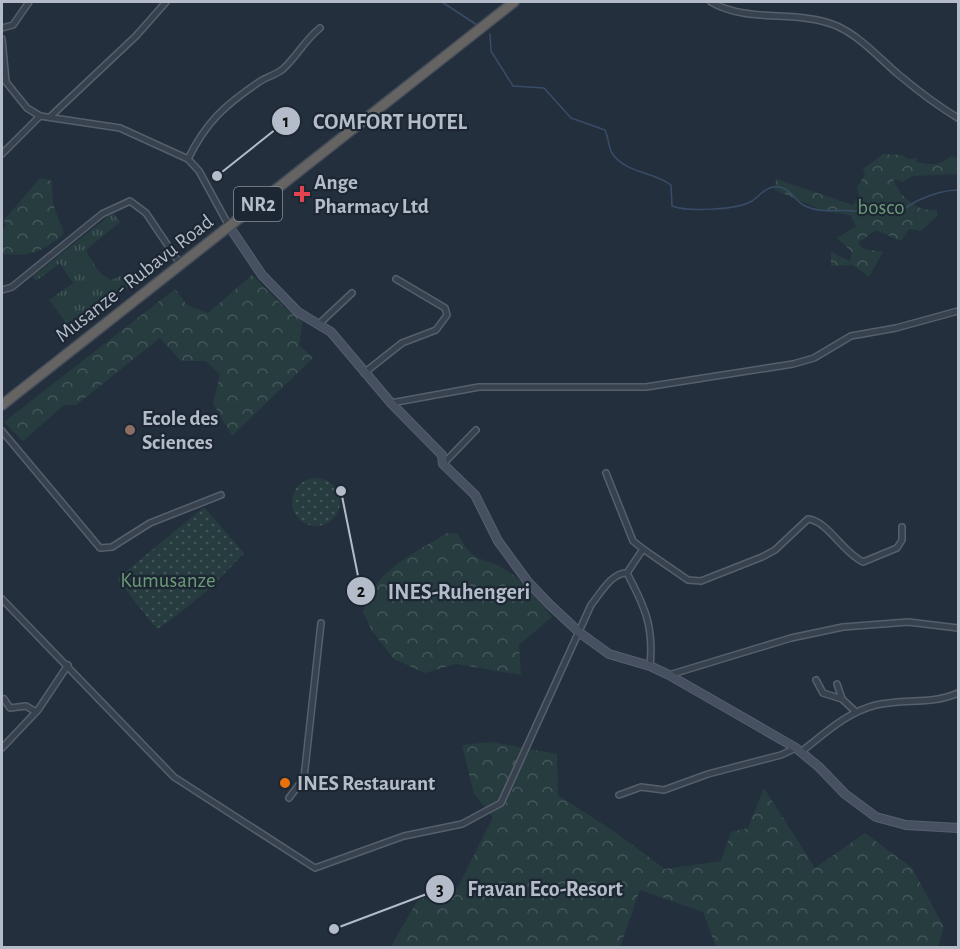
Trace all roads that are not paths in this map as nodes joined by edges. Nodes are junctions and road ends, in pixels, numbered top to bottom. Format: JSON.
{"nodes":[{"id":1,"x":29,"y":2,"type":"edge"},
{"id":2,"x":166,"y":2,"type":"edge"},
{"id":3,"x":514,"y":2,"type":"edge"},
{"id":4,"x":711,"y":2,"type":"edge"},
{"id":5,"x":2,"y":28,"type":"edge"},
{"id":6,"x":320,"y":28,"type":"dead end"},
{"id":7,"x":2,"y":39,"type":"edge"},
{"id":8,"x":4,"y":79,"type":"edge"},
{"id":9,"x":40,"y":116,"type":"junction"},
{"id":10,"x":50,"y":117,"type":"junction"},
{"id":11,"x":958,"y":118,"type":"edge"},
{"id":12,"x":2,"y":154,"type":"edge"},
{"id":13,"x":188,"y":159,"type":"junction"},
{"id":14,"x":229,"y":226,"type":"junction"},
{"id":15,"x":181,"y":265,"type":"junction"},
{"id":16,"x":396,"y":279,"type":"dead end"},
{"id":17,"x":2,"y":290,"type":"edge"},
{"id":18,"x":352,"y":293,"type":"dead end"},
{"id":19,"x":958,"y":311,"type":"edge"},
{"id":20,"x":319,"y":324,"type":"junction"},
{"id":21,"x":364,"y":373,"type":"junction"},
{"id":22,"x":391,"y":403,"type":"junction"},
{"id":23,"x":2,"y":405,"type":"edge"},
{"id":24,"x":476,"y":430,"type":"dead end"},
{"id":25,"x":2,"y":431,"type":"edge"},
{"id":26,"x":443,"y":464,"type":"junction"},
{"id":27,"x":606,"y":473,"type":"dead end"},
{"id":28,"x":221,"y":495,"type":"dead end"},
{"id":29,"x":902,"y":527,"type":"dead end"},
{"id":30,"x":643,"y":549,"type":"junction"},
{"id":31,"x":627,"y":573,"type":"junction"},
{"id":32,"x":2,"y":599,"type":"edge"},
{"id":33,"x":321,"y":623,"type":"dead end"},
{"id":34,"x":958,"y":628,"type":"edge"},
{"id":35,"x":580,"y":633,"type":"junction"},
{"id":36,"x":68,"y":665,"type":"junction"},
{"id":37,"x":650,"y":666,"type":"junction"},
{"id":38,"x":669,"y":675,"type":"junction"},
{"id":39,"x":816,"y":680,"type":"dead end"},
{"id":40,"x":837,"y":684,"type":"dead end"},
{"id":41,"x":958,"y":693,"type":"edge"},
{"id":42,"x":4,"y":699,"type":"dead end"},
{"id":43,"x":842,"y":699,"type":"junction"},
{"id":44,"x":36,"y":712,"type":"junction"},
{"id":45,"x":856,"y":712,"type":"junction"},
{"id":46,"x":2,"y":748,"type":"edge"},
{"id":47,"x":798,"y":750,"type":"junction"},
{"id":48,"x":619,"y":795,"type":"dead end"},
{"id":49,"x":288,"y":798,"type":"dead end"},
{"id":50,"x":958,"y":828,"type":"edge"}],
"edges":[{"from":1,"to":5,"type":"street"},
{"from":2,"to":10,"type":"street"},
{"from":3,"to":14,"type":"highway","name":"Musanze - Rubavu Road","number":"NR2"},
{"from":4,"to":11,"type":"street"},
{"from":6,"to":13,"type":"street"},
{"from":7,"to":8,"type":"street"},
{"from":8,"to":9,"type":"street"},
{"from":9,"to":10,"type":"street"},
{"from":9,"to":12,"type":"street"},
{"from":10,"to":13,"type":"street"},
{"from":13,"to":14,"type":"street"},
{"from":14,"to":15,"type":"highway","name":"Musanze - Rubavu Road","number":"NR2"},
{"from":14,"to":20,"type":"main road"},
{"from":15,"to":17,"type":"street"},
{"from":15,"to":23,"type":"highway","name":"Musanze - Rubavu Road","number":"NR2"},
{"from":16,"to":21,"type":"street"},
{"from":18,"to":20,"type":"street"},
{"from":19,"to":22,"type":"street"},
{"from":20,"to":21,"type":"main road"},
{"from":21,"to":22,"type":"main road"},
{"from":22,"to":26,"type":"main road"},
{"from":24,"to":26,"type":"street"},
{"from":25,"to":28,"type":"street"},
{"from":26,"to":35,"type":"main road"},
{"from":27,"to":30,"type":"street"},
{"from":29,"to":30,"type":"street"},
{"from":30,"to":31,"type":"street"},
{"from":31,"to":35,"type":"street"},
{"from":31,"to":37,"type":"street"},
{"from":32,"to":36,"type":"street"},
{"from":33,"to":49,"type":"street"},
{"from":34,"to":38,"type":"street"},
{"from":35,"to":36,"type":"street"},
{"from":35,"to":37,"type":"main road"},
{"from":36,"to":44,"type":"street"},
{"from":37,"to":38,"type":"main road"},
{"from":38,"to":47,"type":"main road"},
{"from":39,"to":43,"type":"street"},
{"from":40,"to":43,"type":"street"},
{"from":41,"to":45,"type":"street"},
{"from":42,"to":44,"type":"street"},
{"from":43,"to":45,"type":"street"},
{"from":44,"to":46,"type":"street"},
{"from":45,"to":47,"type":"street"},
{"from":47,"to":48,"type":"street"},
{"from":47,"to":50,"type":"main road"}]}
